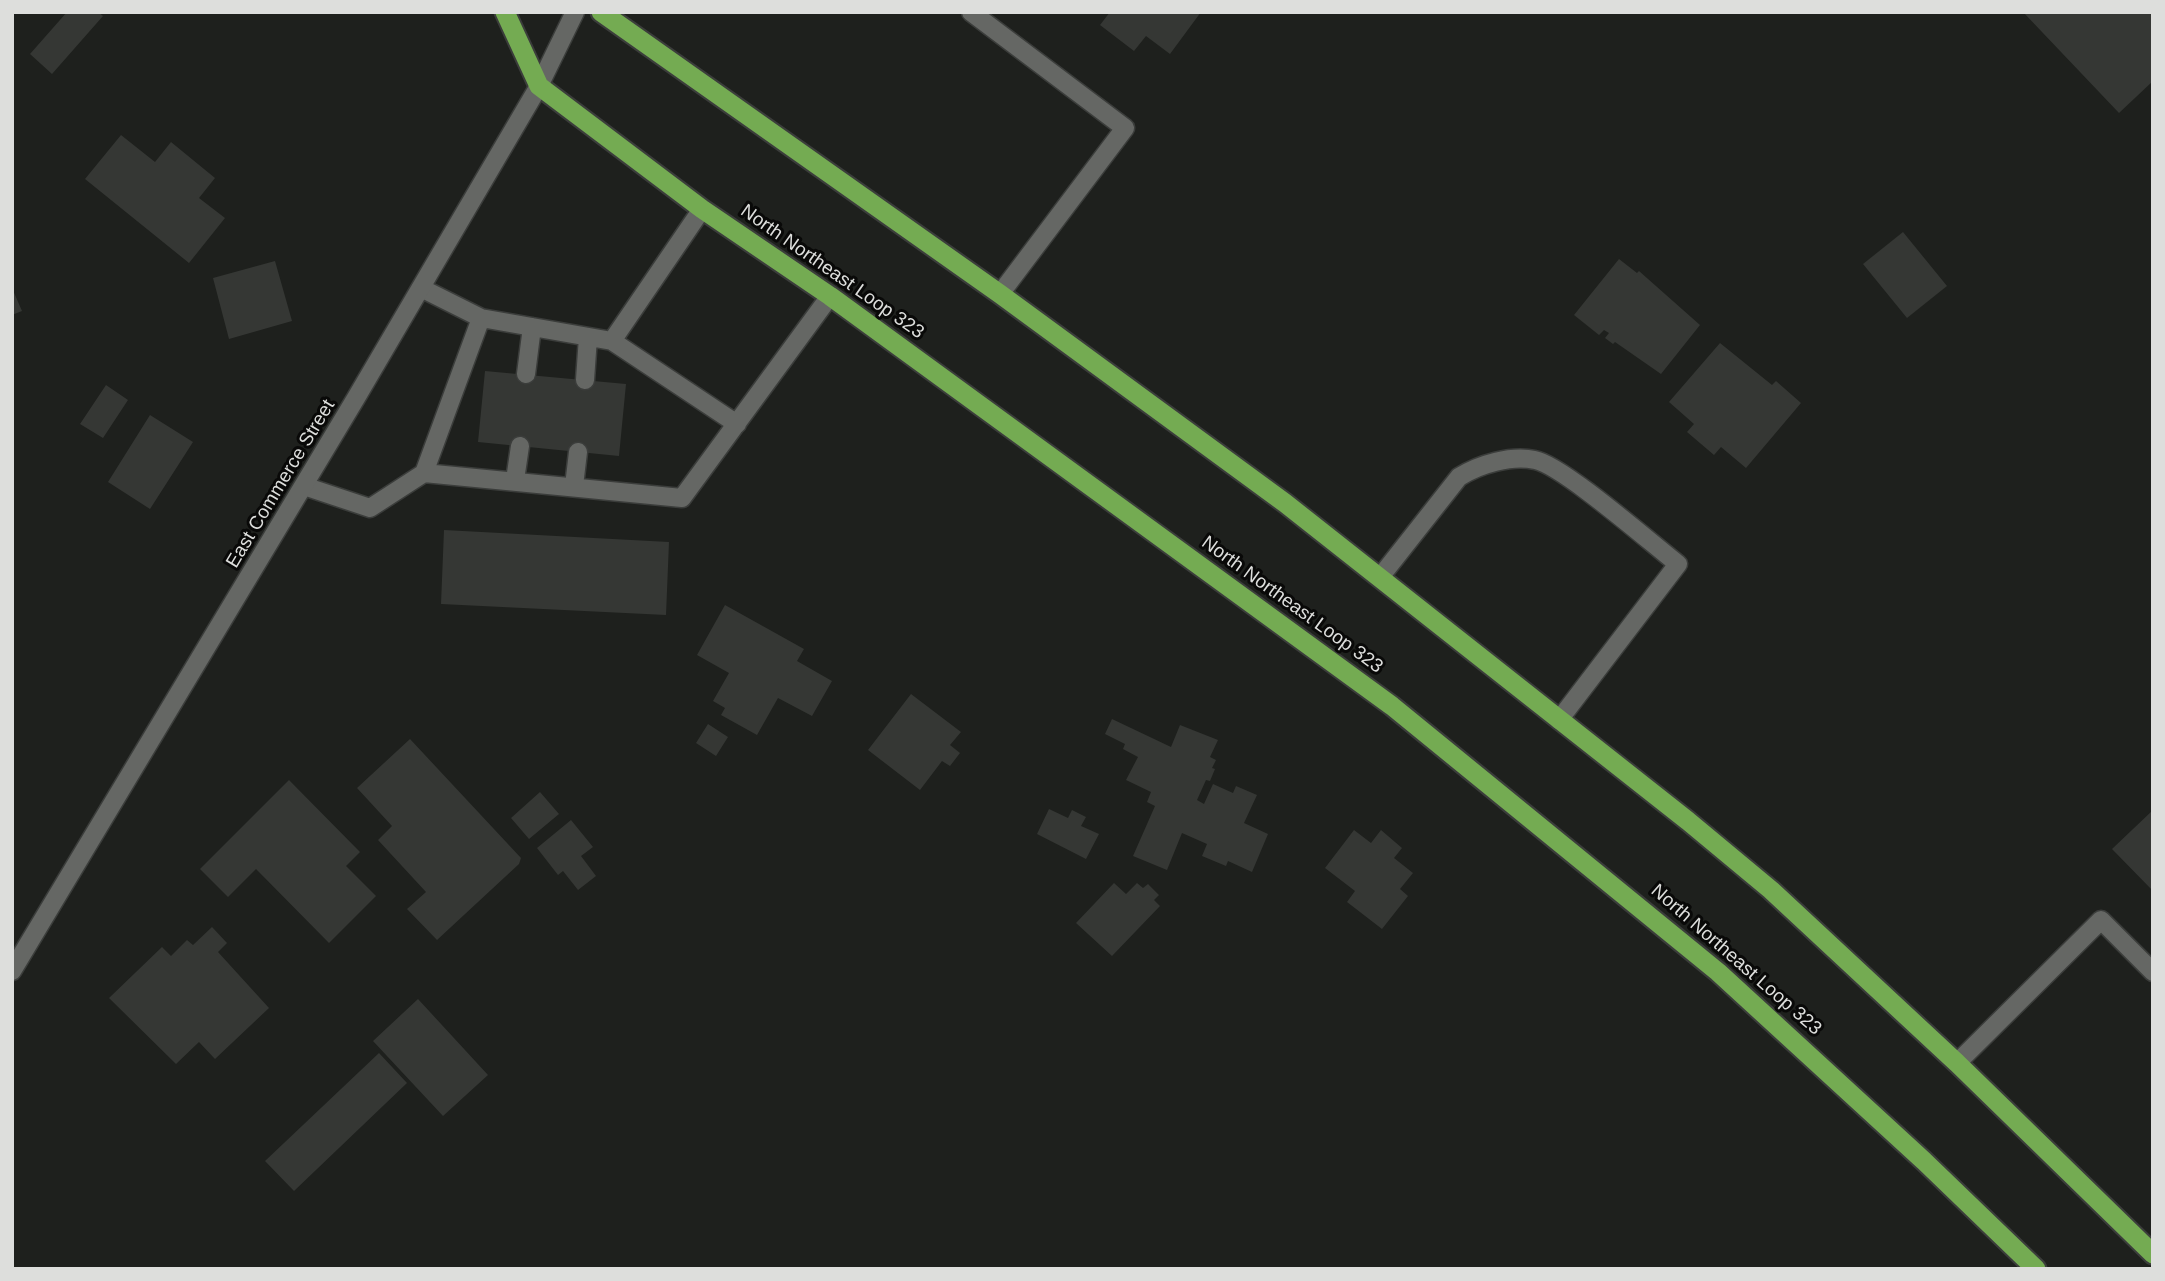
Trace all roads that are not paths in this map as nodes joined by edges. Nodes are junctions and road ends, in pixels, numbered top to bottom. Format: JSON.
{"nodes":[{"id":1,"x":505,"y":12,"type":"edge"},
{"id":2,"x":575,"y":12,"type":"edge"},
{"id":3,"x":601,"y":12,"type":"edge"},
{"id":4,"x":971,"y":12,"type":"edge"},
{"id":5,"x":539,"y":86,"type":"junction"},
{"id":6,"x":702,"y":209,"type":"junction"},
{"id":7,"x":421,"y":288,"type":"junction"},
{"id":8,"x":1000,"y":294,"type":"junction"},
{"id":9,"x":830,"y":296,"type":"junction"},
{"id":10,"x":481,"y":318,"type":"junction"},
{"id":11,"x":532,"y":327,"type":"junction"},
{"id":12,"x":588,"y":337,"type":"junction"},
{"id":13,"x":612,"y":341,"type":"junction"},
{"id":14,"x":526,"y":374,"type":"dead end"},
{"id":15,"x":585,"y":380,"type":"dead end"},
{"id":16,"x":737,"y":424,"type":"junction"},
{"id":17,"x":520,"y":446,"type":"dead end"},
{"id":18,"x":578,"y":452,"type":"dead end"},
{"id":19,"x":424,"y":473,"type":"junction"},
{"id":20,"x":515,"y":480,"type":"junction"},
{"id":21,"x":304,"y":486,"type":"junction"},
{"id":22,"x":574,"y":486,"type":"junction"},
{"id":23,"x":1381,"y":576,"type":"junction"},
{"id":24,"x":1559,"y":720,"type":"junction"},
{"id":25,"x":12,"y":971,"type":"edge"},
{"id":26,"x":2153,"y":972,"type":"edge"},
{"id":27,"x":1958,"y":1063,"type":"junction"},
{"id":28,"x":2153,"y":1254,"type":"edge"},
{"id":29,"x":2036,"y":1269,"type":"edge"}],
"edges":[{"from":1,"to":5,"type":"highway","name":"North Northeast Loop 323"},
{"from":2,"to":5,"type":"street","name":"East Commerce Street"},
{"from":3,"to":8,"type":"highway"},
{"from":4,"to":8,"type":"street"},
{"from":5,"to":6,"type":"highway","name":"North Northeast Loop 323"},
{"from":5,"to":7,"type":"street","name":"East Commerce Street"},
{"from":6,"to":9,"type":"highway","name":"North Northeast Loop 323"},
{"from":6,"to":13,"type":"street"},
{"from":7,"to":10,"type":"street"},
{"from":7,"to":21,"type":"street","name":"East Commerce Street"},
{"from":8,"to":23,"type":"highway"},
{"from":9,"to":16,"type":"street"},
{"from":9,"to":29,"type":"highway","name":"North Northeast Loop 323"},
{"from":10,"to":11,"type":"street"},
{"from":10,"to":19,"type":"street"},
{"from":11,"to":12,"type":"street"},
{"from":11,"to":14,"type":"street"},
{"from":12,"to":13,"type":"street"},
{"from":12,"to":15,"type":"street"},
{"from":13,"to":16,"type":"street"},
{"from":16,"to":22,"type":"street"},
{"from":17,"to":20,"type":"street"},
{"from":18,"to":22,"type":"street"},
{"from":19,"to":20,"type":"street"},
{"from":19,"to":21,"type":"street"},
{"from":20,"to":22,"type":"street"},
{"from":21,"to":25,"type":"street","name":"East Commerce Street"},
{"from":23,"to":24,"type":"highway"},
{"from":23,"to":24,"type":"street"},
{"from":24,"to":27,"type":"highway"},
{"from":26,"to":27,"type":"street"},
{"from":27,"to":28,"type":"highway"}]}
